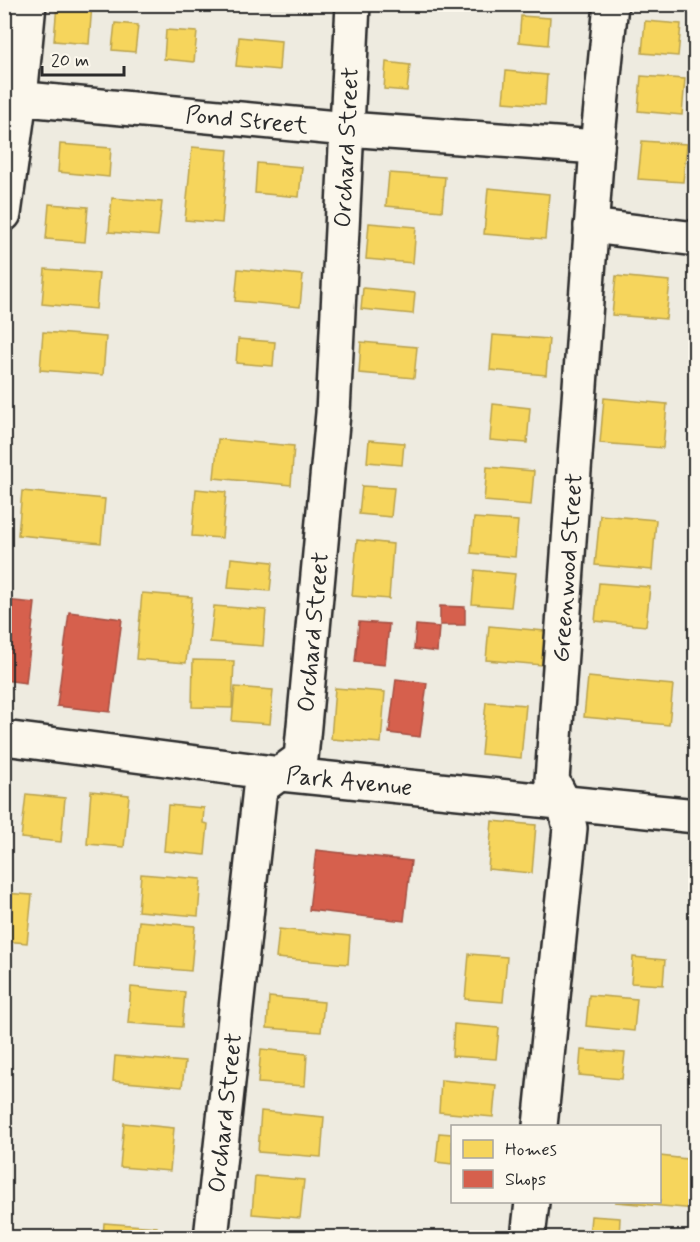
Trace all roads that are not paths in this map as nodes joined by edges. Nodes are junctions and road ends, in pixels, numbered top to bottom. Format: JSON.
{"nodes":[{"id":1,"x":29,"y":4,"type":"edge"},
{"id":2,"x":353,"y":4,"type":"edge"},
{"id":3,"x":611,"y":4,"type":"edge"},
{"id":4,"x":12,"y":97,"type":"edge"},
{"id":5,"x":347,"y":129,"type":"junction"},
{"id":6,"x":597,"y":147,"type":"junction"},
{"id":7,"x":4,"y":214,"type":"edge"},
{"id":8,"x":591,"y":226,"type":"junction"},
{"id":9,"x":696,"y":239,"type":"edge"},
{"id":10,"x":4,"y":738,"type":"edge"},
{"id":11,"x":281,"y":774,"type":"junction"},
{"id":12,"x":564,"y":803,"type":"junction"},
{"id":13,"x":696,"y":816,"type":"edge"},
{"id":14,"x":540,"y":1125,"type":"edge"},
{"id":15,"x":532,"y":1203,"type":"edge"},
{"id":16,"x":211,"y":1238,"type":"edge"},
{"id":17,"x":528,"y":1238,"type":"edge"}],
"edges":[{"from":1,"to":4,"type":"street"},
{"from":2,"to":5,"type":"street","name":"Orchard Street"},
{"from":3,"to":6,"type":"street","name":"Greenwood Street"},
{"from":4,"to":5,"type":"street","name":"Pond Street"},
{"from":4,"to":7,"type":"street"},
{"from":5,"to":6,"type":"street","name":"Pond Street"},
{"from":5,"to":11,"type":"street","name":"Orchard Street"},
{"from":6,"to":8,"type":"street","name":"Greenwood Street"},
{"from":8,"to":9,"type":"street"},
{"from":8,"to":12,"type":"street","name":"Greenwood Street"},
{"from":10,"to":11,"type":"street","name":"Park Avenue"},
{"from":11,"to":12,"type":"street","name":"Park Avenue"},
{"from":11,"to":16,"type":"street","name":"Orchard Street"},
{"from":12,"to":13,"type":"street","name":"Park Avenue"},
{"from":12,"to":14,"type":"street","name":"Greenwood Street"},
{"from":15,"to":17,"type":"street"}]}
